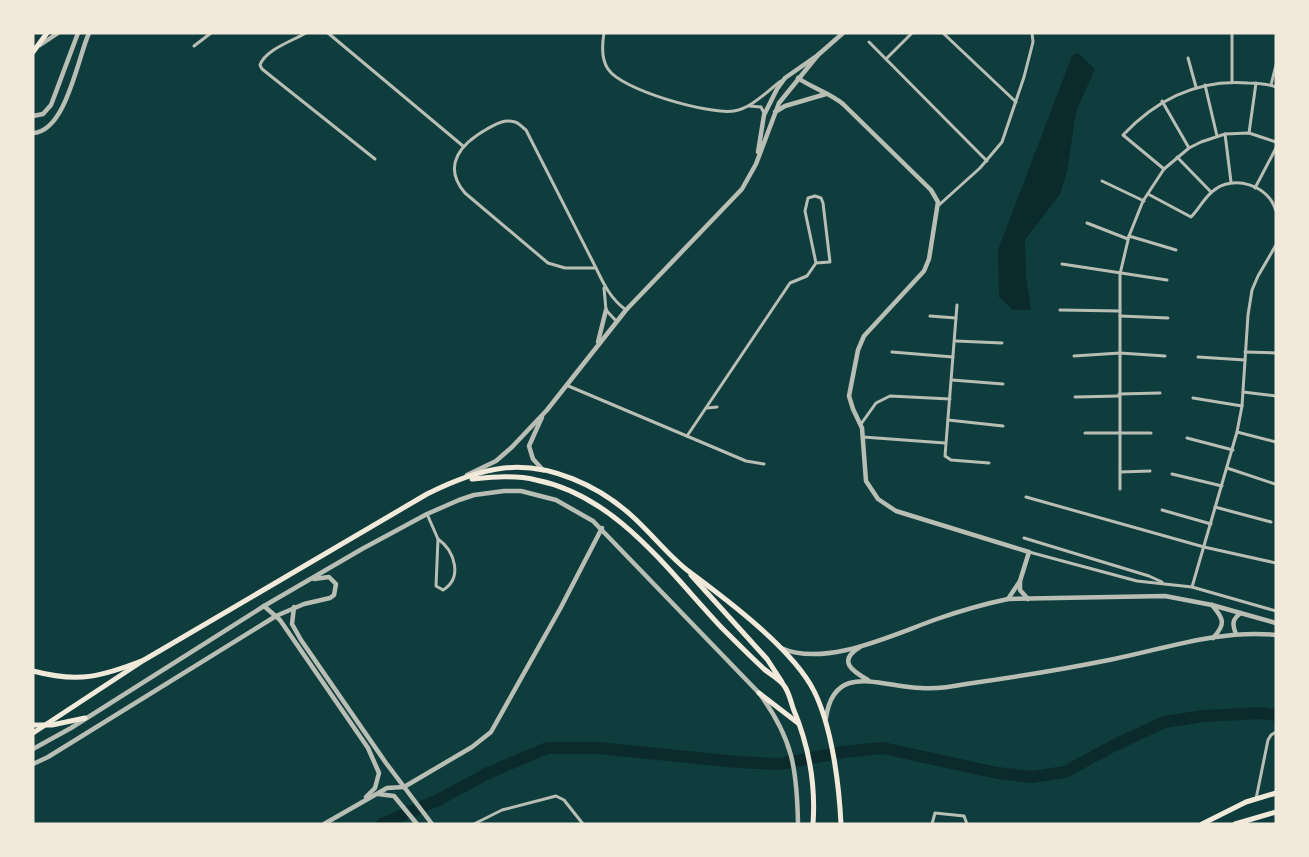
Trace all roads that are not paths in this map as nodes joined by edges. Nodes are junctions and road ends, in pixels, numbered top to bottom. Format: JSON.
{"nodes":[{"id":1,"x":47,"y":33,"type":"edge"},
{"id":2,"x":58,"y":33,"type":"edge"},
{"id":3,"x":78,"y":33,"type":"edge"},
{"id":4,"x":89,"y":33,"type":"edge"},
{"id":5,"x":211,"y":33,"type":"edge"},
{"id":6,"x":306,"y":33,"type":"edge"},
{"id":7,"x":328,"y":33,"type":"edge"},
{"id":8,"x":604,"y":33,"type":"edge"},
{"id":9,"x":843,"y":33,"type":"edge"},
{"id":10,"x":912,"y":33,"type":"edge"},
{"id":11,"x":943,"y":33,"type":"edge"},
{"id":12,"x":1232,"y":33,"type":"edge"},
{"id":13,"x":1032,"y":34,"type":"edge"},
{"id":14,"x":869,"y":42,"type":"dead end"},
{"id":15,"x":40,"y":45,"type":"junction"},
{"id":16,"x":194,"y":46,"type":"dead end"},
{"id":17,"x":33,"y":52,"type":"edge"},
{"id":18,"x":818,"y":55,"type":"junction"},
{"id":19,"x":1188,"y":58,"type":"dead end"},
{"id":20,"x":886,"y":59,"type":"junction"},
{"id":21,"x":1276,"y":65,"type":"edge"},
{"id":22,"x":798,"y":68,"type":"junction"},
{"id":23,"x":785,"y":78,"type":"junction"},
{"id":24,"x":798,"y":78,"type":"junction"},
{"id":25,"x":1232,"y":81,"type":"junction"},
{"id":26,"x":1256,"y":83,"type":"junction"},
{"id":27,"x":1205,"y":85,"type":"junction"},
{"id":28,"x":1271,"y":85,"type":"junction"},
{"id":29,"x":1196,"y":87,"type":"junction"},
{"id":30,"x":1276,"y":87,"type":"edge"},
{"id":31,"x":827,"y":94,"type":"junction"},
{"id":32,"x":1162,"y":101,"type":"junction"},
{"id":33,"x":1016,"y":102,"type":"junction"},
{"id":34,"x":749,"y":106,"type":"junction"},
{"id":35,"x":775,"y":112,"type":"junction"},
{"id":36,"x":765,"y":115,"type":"junction"},
{"id":37,"x":33,"y":116,"type":"edge"},
{"id":38,"x":33,"y":133,"type":"edge"},
{"id":39,"x":1225,"y":134,"type":"junction"},
{"id":40,"x":1249,"y":134,"type":"junction"},
{"id":41,"x":1217,"y":136,"type":"junction"},
{"id":42,"x":1276,"y":142,"type":"edge"},
{"id":43,"x":463,"y":146,"type":"junction"},
{"id":44,"x":1189,"y":148,"type":"junction"},
{"id":45,"x":1276,"y":148,"type":"edge"},
{"id":46,"x":758,"y":156,"type":"junction"},
{"id":47,"x":1177,"y":157,"type":"junction"},
{"id":48,"x":375,"y":159,"type":"dead end"},
{"id":49,"x":987,"y":161,"type":"junction"},
{"id":50,"x":1164,"y":169,"type":"junction"},
{"id":51,"x":1102,"y":181,"type":"dead end"},
{"id":52,"x":1231,"y":182,"type":"junction"},
{"id":53,"x":1255,"y":188,"type":"junction"},
{"id":54,"x":1211,"y":192,"type":"junction"},
{"id":55,"x":1148,"y":194,"type":"junction"},
{"id":56,"x":1144,"y":201,"type":"junction"},
{"id":57,"x":1275,"y":203,"type":"edge"},
{"id":58,"x":939,"y":205,"type":"junction"},
{"id":59,"x":1276,"y":211,"type":"edge"},
{"id":60,"x":1087,"y":224,"type":"dead end"},
{"id":61,"x":1129,"y":238,"type":"junction"},
{"id":62,"x":1276,"y":245,"type":"edge"},
{"id":63,"x":1176,"y":250,"type":"dead end"},
{"id":64,"x":816,"y":263,"type":"junction"},
{"id":65,"x":1062,"y":264,"type":"dead end"},
{"id":66,"x":596,"y":268,"type":"junction"},
{"id":67,"x":1120,"y":274,"type":"junction"},
{"id":68,"x":1167,"y":280,"type":"dead end"},
{"id":69,"x":604,"y":286,"type":"junction"},
{"id":70,"x":957,"y":305,"type":"dead end"},
{"id":71,"x":606,"y":310,"type":"junction"},
{"id":72,"x":627,"y":310,"type":"junction"},
{"id":73,"x":1060,"y":310,"type":"dead end"},
{"id":74,"x":1120,"y":311,"type":"junction"},
{"id":75,"x":930,"y":316,"type":"dead end"},
{"id":76,"x":1120,"y":316,"type":"junction"},
{"id":77,"x":956,"y":318,"type":"junction"},
{"id":78,"x":1168,"y":318,"type":"dead end"},
{"id":79,"x":617,"y":322,"type":"junction"},
{"id":80,"x":955,"y":340,"type":"junction"},
{"id":81,"x":1002,"y":343,"type":"dead end"},
{"id":82,"x":597,"y":346,"type":"junction"},
{"id":83,"x":892,"y":352,"type":"dead end"},
{"id":84,"x":1245,"y":352,"type":"junction"},
{"id":85,"x":1120,"y":353,"type":"junction"},
{"id":86,"x":1276,"y":353,"type":"edge"},
{"id":87,"x":1074,"y":356,"type":"dead end"},
{"id":88,"x":1165,"y":356,"type":"dead end"},
{"id":89,"x":954,"y":357,"type":"junction"},
{"id":90,"x":1198,"y":357,"type":"dead end"},
{"id":91,"x":1245,"y":360,"type":"junction"},
{"id":92,"x":952,"y":380,"type":"junction"},
{"id":93,"x":1003,"y":384,"type":"dead end"},
{"id":94,"x":566,"y":385,"type":"junction"},
{"id":95,"x":1243,"y":392,"type":"junction"},
{"id":96,"x":1160,"y":393,"type":"dead end"},
{"id":97,"x":1119,"y":395,"type":"junction"},
{"id":98,"x":1276,"y":396,"type":"edge"},
{"id":99,"x":1075,"y":397,"type":"dead end"},
{"id":100,"x":1193,"y":398,"type":"dead end"},
{"id":101,"x":950,"y":399,"type":"junction"},
{"id":102,"x":1242,"y":406,"type":"junction"},
{"id":103,"x":717,"y":407,"type":"dead end"},
{"id":104,"x":706,"y":408,"type":"junction"},
{"id":105,"x":547,"y":410,"type":"junction"},
{"id":106,"x":948,"y":420,"type":"junction"},
{"id":107,"x":861,"y":424,"type":"junction"},
{"id":108,"x":1003,"y":426,"type":"dead end"},
{"id":109,"x":1237,"y":432,"type":"junction"},
{"id":110,"x":1085,"y":433,"type":"dead end"},
{"id":111,"x":1119,"y":433,"type":"junction"},
{"id":112,"x":1151,"y":433,"type":"dead end"},
{"id":113,"x":687,"y":436,"type":"junction"},
{"id":114,"x":863,"y":437,"type":"junction"},
{"id":115,"x":1187,"y":438,"type":"dead end"},
{"id":116,"x":945,"y":442,"type":"junction"},
{"id":117,"x":1276,"y":442,"type":"edge"},
{"id":118,"x":1233,"y":450,"type":"junction"},
{"id":119,"x":989,"y":463,"type":"dead end"},
{"id":120,"x":764,"y":464,"type":"dead end"},
{"id":121,"x":1227,"y":468,"type":"junction"},
{"id":122,"x":543,"y":470,"type":"junction"},
{"id":123,"x":1150,"y":471,"type":"dead end"},
{"id":124,"x":1120,"y":472,"type":"junction"},
{"id":125,"x":1172,"y":474,"type":"dead end"},
{"id":126,"x":456,"y":480,"type":"junction"},
{"id":127,"x":1275,"y":484,"type":"edge"},
{"id":128,"x":1222,"y":486,"type":"junction"},
{"id":129,"x":1120,"y":489,"type":"dead end"},
{"id":130,"x":1026,"y":497,"type":"dead end"},
{"id":131,"x":1215,"y":507,"type":"junction"},
{"id":132,"x":1162,"y":510,"type":"dead end"},
{"id":133,"x":427,"y":514,"type":"junction"},
{"id":134,"x":1271,"y":522,"type":"dead end"},
{"id":135,"x":1211,"y":524,"type":"junction"},
{"id":136,"x":602,"y":528,"type":"junction"},
{"id":137,"x":1024,"y":538,"type":"dead end"},
{"id":138,"x":438,"y":539,"type":"junction"},
{"id":139,"x":1204,"y":547,"type":"junction"},
{"id":140,"x":1029,"y":552,"type":"junction"},
{"id":141,"x":1276,"y":563,"type":"edge"},
{"id":142,"x":682,"y":566,"type":"junction"},
{"id":143,"x":312,"y":579,"type":"junction"},
{"id":144,"x":1020,"y":581,"type":"junction"},
{"id":145,"x":1167,"y":585,"type":"junction"},
{"id":146,"x":1192,"y":587,"type":"junction"},
{"id":147,"x":1008,"y":599,"type":"junction"},
{"id":148,"x":1028,"y":599,"type":"junction"},
{"id":149,"x":1212,"y":605,"type":"junction"},
{"id":150,"x":264,"y":606,"type":"junction"},
{"id":151,"x":294,"y":607,"type":"junction"},
{"id":152,"x":1276,"y":611,"type":"edge"},
{"id":153,"x":1241,"y":613,"type":"junction"},
{"id":154,"x":276,"y":616,"type":"junction"},
{"id":155,"x":1276,"y":623,"type":"edge"},
{"id":156,"x":1236,"y":634,"type":"junction"},
{"id":157,"x":1276,"y":635,"type":"edge"},
{"id":158,"x":1213,"y":638,"type":"junction"},
{"id":159,"x":861,"y":646,"type":"junction"},
{"id":160,"x":780,"y":648,"type":"junction"},
{"id":161,"x":144,"y":660,"type":"junction"},
{"id":162,"x":33,"y":671,"type":"edge"},
{"id":163,"x":319,"y":679,"type":"junction"},
{"id":164,"x":871,"y":681,"type":"junction"},
{"id":165,"x":784,"y":686,"type":"junction"},
{"id":166,"x":338,"y":693,"type":"junction"},
{"id":167,"x":759,"y":693,"type":"junction"},
{"id":168,"x":85,"y":718,"type":"junction"},
{"id":169,"x":826,"y":722,"type":"junction"},
{"id":170,"x":800,"y":723,"type":"junction"},
{"id":171,"x":33,"y":725,"type":"edge"},
{"id":172,"x":1276,"y":732,"type":"edge"},
{"id":173,"x":33,"y":733,"type":"edge"},
{"id":174,"x":368,"y":748,"type":"junction"},
{"id":175,"x":33,"y":749,"type":"edge"},
{"id":176,"x":386,"y":763,"type":"junction"},
{"id":177,"x":33,"y":764,"type":"edge"},
{"id":178,"x":404,"y":787,"type":"junction"},
{"id":179,"x":1276,"y":793,"type":"edge"},
{"id":180,"x":375,"y":794,"type":"junction"},
{"id":181,"x":1256,"y":799,"type":"junction"},
{"id":182,"x":363,"y":801,"type":"junction"},
{"id":183,"x":1276,"y":812,"type":"edge"},
{"id":184,"x":842,"y":822,"type":"edge"},
{"id":185,"x":324,"y":824,"type":"edge"},
{"id":186,"x":417,"y":824,"type":"edge"},
{"id":187,"x":432,"y":824,"type":"edge"},
{"id":188,"x":474,"y":824,"type":"edge"},
{"id":189,"x":583,"y":824,"type":"edge"},
{"id":190,"x":798,"y":824,"type":"edge"},
{"id":191,"x":813,"y":824,"type":"edge"},
{"id":192,"x":932,"y":824,"type":"edge"},
{"id":193,"x":967,"y":824,"type":"edge"},
{"id":194,"x":1202,"y":824,"type":"edge"},
{"id":195,"x":1235,"y":824,"type":"edge"}],
"edges":[{"from":1,"to":15,"type":"main road"},
{"from":2,"to":15,"type":"street"},
{"from":3,"to":37,"type":"street"},
{"from":4,"to":38,"type":"street"},
{"from":5,"to":16,"type":"street"},
{"from":6,"to":48,"type":"street"},
{"from":7,"to":43,"type":"street"},
{"from":8,"to":34,"type":"street"},
{"from":9,"to":18,"type":"street"},
{"from":10,"to":20,"type":"street"},
{"from":11,"to":33,"type":"street"},
{"from":12,"to":25,"type":"street"},
{"from":13,"to":33,"type":"street"},
{"from":14,"to":20,"type":"street"},
{"from":15,"to":17,"type":"main road"},
{"from":18,"to":22,"type":"street"},
{"from":18,"to":24,"type":"street"},
{"from":19,"to":29,"type":"street"},
{"from":20,"to":49,"type":"street"},
{"from":21,"to":28,"type":"street"},
{"from":22,"to":23,"type":"street"},
{"from":22,"to":24,"type":"street"},
{"from":23,"to":34,"type":"street"},
{"from":23,"to":36,"type":"street"},
{"from":24,"to":31,"type":"street"},
{"from":24,"to":35,"type":"street"},
{"from":25,"to":26,"type":"street"},
{"from":25,"to":27,"type":"street"},
{"from":26,"to":28,"type":"street"},
{"from":26,"to":40,"type":"street"},
{"from":27,"to":29,"type":"street"},
{"from":27,"to":41,"type":"street"},
{"from":28,"to":30,"type":"street"},
{"from":29,"to":32,"type":"street"},
{"from":31,"to":35,"type":"street"},
{"from":31,"to":58,"type":"street"},
{"from":32,"to":44,"type":"street"},
{"from":32,"to":50,"type":"street"},
{"from":33,"to":49,"type":"street"},
{"from":34,"to":36,"type":"street"},
{"from":35,"to":46,"type":"street"},
{"from":36,"to":46,"type":"street"},
{"from":39,"to":40,"type":"street"},
{"from":39,"to":41,"type":"street"},
{"from":39,"to":52,"type":"street"},
{"from":40,"to":42,"type":"street"},
{"from":41,"to":44,"type":"street"},
{"from":43,"to":66,"type":"street"},
{"from":43,"to":66,"type":"street"},
{"from":44,"to":47,"type":"street"},
{"from":45,"to":53,"type":"street"},
{"from":46,"to":72,"type":"street"},
{"from":47,"to":50,"type":"street"},
{"from":47,"to":54,"type":"street"},
{"from":49,"to":58,"type":"street"},
{"from":50,"to":55,"type":"street"},
{"from":51,"to":56,"type":"street"},
{"from":52,"to":53,"type":"street"},
{"from":52,"to":54,"type":"street"},
{"from":53,"to":57,"type":"street"},
{"from":54,"to":55,"type":"street"},
{"from":55,"to":56,"type":"street"},
{"from":56,"to":61,"type":"street"},
{"from":57,"to":59,"type":"street"},
{"from":58,"to":107,"type":"street"},
{"from":60,"to":61,"type":"street"},
{"from":61,"to":63,"type":"street"},
{"from":61,"to":67,"type":"street"},
{"from":62,"to":84,"type":"street"},
{"from":64,"to":64,"type":"street"},
{"from":64,"to":104,"type":"street"},
{"from":65,"to":67,"type":"street"},
{"from":66,"to":69,"type":"street"},
{"from":67,"to":68,"type":"street"},
{"from":67,"to":74,"type":"street"},
{"from":69,"to":71,"type":"street"},
{"from":69,"to":72,"type":"street"},
{"from":70,"to":77,"type":"street"},
{"from":71,"to":79,"type":"street"},
{"from":71,"to":82,"type":"street"},
{"from":72,"to":79,"type":"street"},
{"from":73,"to":74,"type":"street"},
{"from":74,"to":76,"type":"street"},
{"from":75,"to":77,"type":"street"},
{"from":76,"to":78,"type":"street"},
{"from":76,"to":85,"type":"street"},
{"from":77,"to":80,"type":"street"},
{"from":79,"to":82,"type":"street"},
{"from":80,"to":81,"type":"street"},
{"from":80,"to":89,"type":"street"},
{"from":82,"to":94,"type":"street"},
{"from":83,"to":89,"type":"street"},
{"from":84,"to":86,"type":"street"},
{"from":84,"to":91,"type":"street"},
{"from":85,"to":87,"type":"street"},
{"from":85,"to":88,"type":"street"},
{"from":85,"to":97,"type":"street"},
{"from":89,"to":92,"type":"street"},
{"from":90,"to":91,"type":"street"},
{"from":91,"to":95,"type":"street"},
{"from":92,"to":93,"type":"street"},
{"from":92,"to":101,"type":"street"},
{"from":94,"to":105,"type":"street"},
{"from":94,"to":113,"type":"street"},
{"from":95,"to":98,"type":"street"},
{"from":95,"to":102,"type":"street"},
{"from":96,"to":97,"type":"street"},
{"from":97,"to":99,"type":"street"},
{"from":97,"to":111,"type":"street"},
{"from":100,"to":102,"type":"street"},
{"from":101,"to":106,"type":"street"},
{"from":101,"to":107,"type":"street"},
{"from":102,"to":109,"type":"street"},
{"from":103,"to":104,"type":"street"},
{"from":104,"to":113,"type":"street"},
{"from":105,"to":122,"type":"street"},
{"from":105,"to":126,"type":"street"},
{"from":106,"to":108,"type":"street"},
{"from":106,"to":116,"type":"street"},
{"from":107,"to":114,"type":"street"},
{"from":109,"to":117,"type":"street"},
{"from":109,"to":118,"type":"street"},
{"from":110,"to":111,"type":"street"},
{"from":111,"to":112,"type":"street"},
{"from":111,"to":124,"type":"street"},
{"from":113,"to":120,"type":"street"},
{"from":114,"to":116,"type":"street"},
{"from":114,"to":140,"type":"street"},
{"from":115,"to":118,"type":"street"},
{"from":116,"to":119,"type":"street"},
{"from":118,"to":121,"type":"street"},
{"from":121,"to":127,"type":"street"},
{"from":121,"to":128,"type":"street"},
{"from":122,"to":126,"type":"main road"},
{"from":122,"to":142,"type":"main road"},
{"from":123,"to":124,"type":"street"},
{"from":124,"to":129,"type":"street"},
{"from":125,"to":128,"type":"street"},
{"from":126,"to":161,"type":"main road"},
{"from":126,"to":165,"type":"main road"},
{"from":128,"to":131,"type":"street"},
{"from":130,"to":139,"type":"street"},
{"from":131,"to":134,"type":"street"},
{"from":131,"to":135,"type":"street"},
{"from":132,"to":135,"type":"street"},
{"from":133,"to":136,"type":"street"},
{"from":133,"to":138,"type":"street"},
{"from":133,"to":143,"type":"street"},
{"from":135,"to":139,"type":"street"},
{"from":136,"to":167,"type":"street"},
{"from":136,"to":178,"type":"street"},
{"from":137,"to":145,"type":"street"},
{"from":138,"to":138,"type":"street"},
{"from":139,"to":141,"type":"street"},
{"from":139,"to":146,"type":"street"},
{"from":140,"to":144,"type":"street"},
{"from":140,"to":145,"type":"street"},
{"from":142,"to":160,"type":"main road"},
{"from":142,"to":165,"type":"main road"},
{"from":143,"to":150,"type":"street"},
{"from":143,"to":151,"type":"street"},
{"from":144,"to":147,"type":"street"},
{"from":144,"to":148,"type":"street"},
{"from":145,"to":146,"type":"street"},
{"from":146,"to":152,"type":"street"},
{"from":147,"to":148,"type":"street"},
{"from":147,"to":159,"type":"street"},
{"from":148,"to":149,"type":"street"},
{"from":149,"to":153,"type":"street"},
{"from":149,"to":158,"type":"street"},
{"from":150,"to":154,"type":"street"},
{"from":150,"to":168,"type":"street"},
{"from":151,"to":154,"type":"street"},
{"from":151,"to":166,"type":"street"},
{"from":153,"to":155,"type":"street"},
{"from":153,"to":156,"type":"street"},
{"from":154,"to":163,"type":"street"},
{"from":154,"to":177,"type":"street"},
{"from":156,"to":157,"type":"street"},
{"from":156,"to":158,"type":"street"},
{"from":158,"to":164,"type":"street"},
{"from":159,"to":160,"type":"street"},
{"from":159,"to":164,"type":"street"},
{"from":160,"to":169,"type":"main road"},
{"from":161,"to":162,"type":"main road"},
{"from":161,"to":173,"type":"main road"},
{"from":163,"to":166,"type":"street"},
{"from":163,"to":174,"type":"street"},
{"from":164,"to":169,"type":"street"},
{"from":165,"to":170,"type":"main road"},
{"from":166,"to":176,"type":"street"},
{"from":167,"to":170,"type":"main road"},
{"from":167,"to":190,"type":"street"},
{"from":168,"to":171,"type":"main road"},
{"from":168,"to":175,"type":"street"},
{"from":169,"to":184,"type":"main road"},
{"from":170,"to":191,"type":"main road"},
{"from":172,"to":181,"type":"street"},
{"from":174,"to":176,"type":"street"},
{"from":174,"to":182,"type":"street"},
{"from":176,"to":178,"type":"street"},
{"from":178,"to":180,"type":"street"},
{"from":178,"to":187,"type":"street"},
{"from":179,"to":181,"type":"main road"},
{"from":180,"to":182,"type":"street"},
{"from":180,"to":186,"type":"street"},
{"from":181,"to":194,"type":"main road"},
{"from":182,"to":185,"type":"street"},
{"from":183,"to":195,"type":"main road"},
{"from":188,"to":189,"type":"street"},
{"from":192,"to":193,"type":"street"}]}
